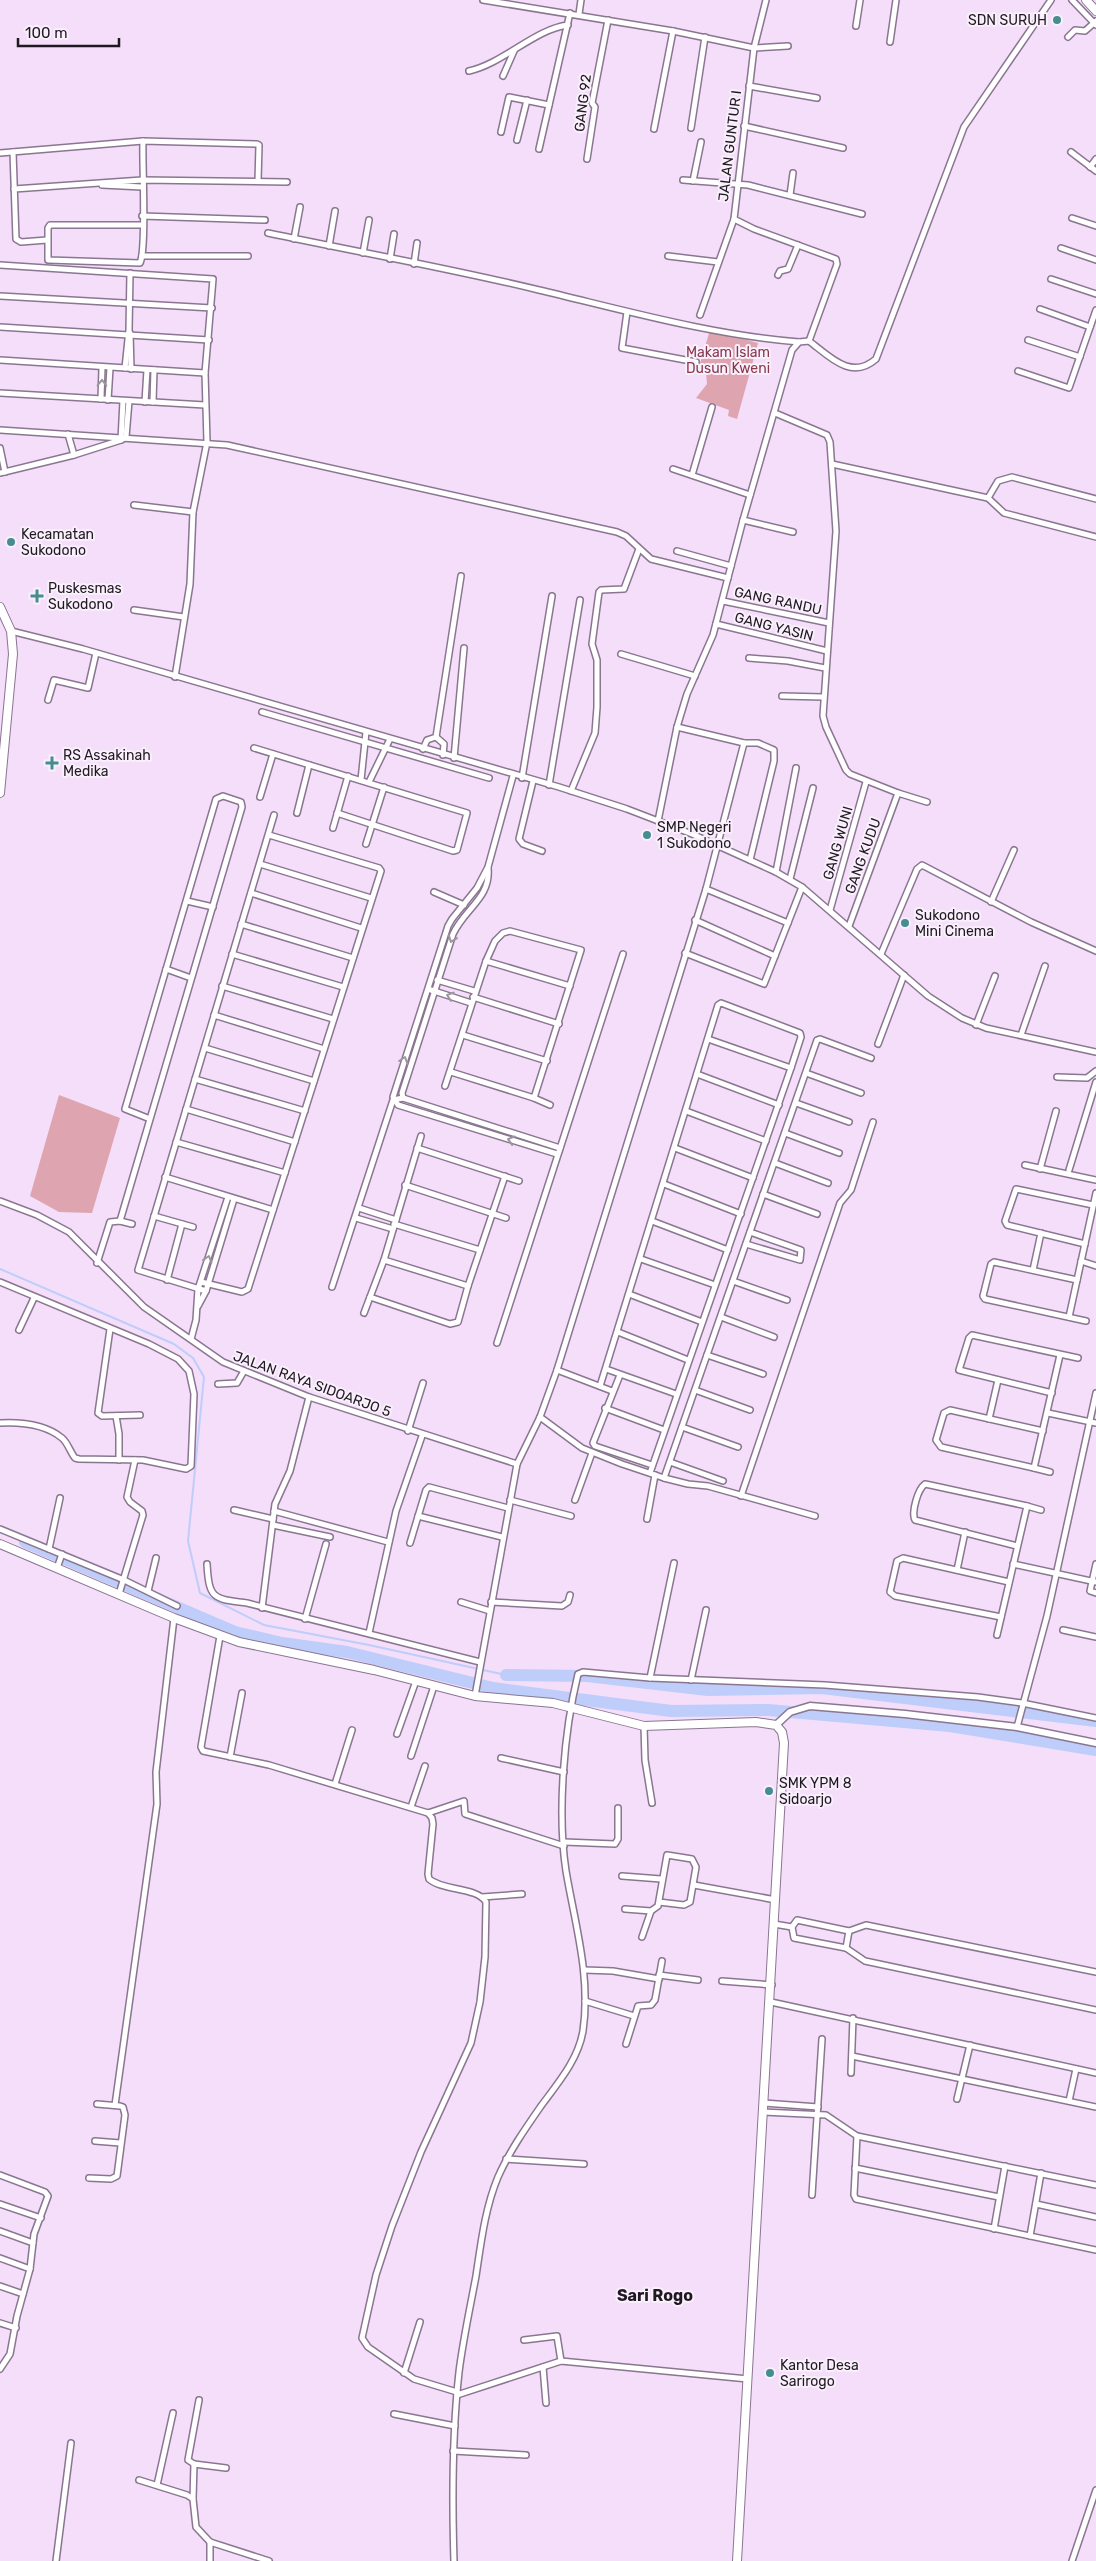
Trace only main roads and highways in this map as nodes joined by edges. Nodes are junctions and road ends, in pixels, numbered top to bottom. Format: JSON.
{"nodes":[{"id":1,"x":1086,"y":0,"type":"edge"},
{"id":2,"x":1096,"y":11,"type":"edge"},
{"id":3,"x":0,"y":607,"type":"edge"},
{"id":4,"x":0,"y":793,"type":"edge"},
{"id":5,"x":0,"y":1544,"type":"edge"},
{"id":6,"x":736,"y":2561,"type":"edge"}],
"edges":[{"from":1,"to":2,"type":"main road"},
{"from":3,"to":4,"type":"main road"},
{"from":5,"to":6,"type":"main road"}]}
